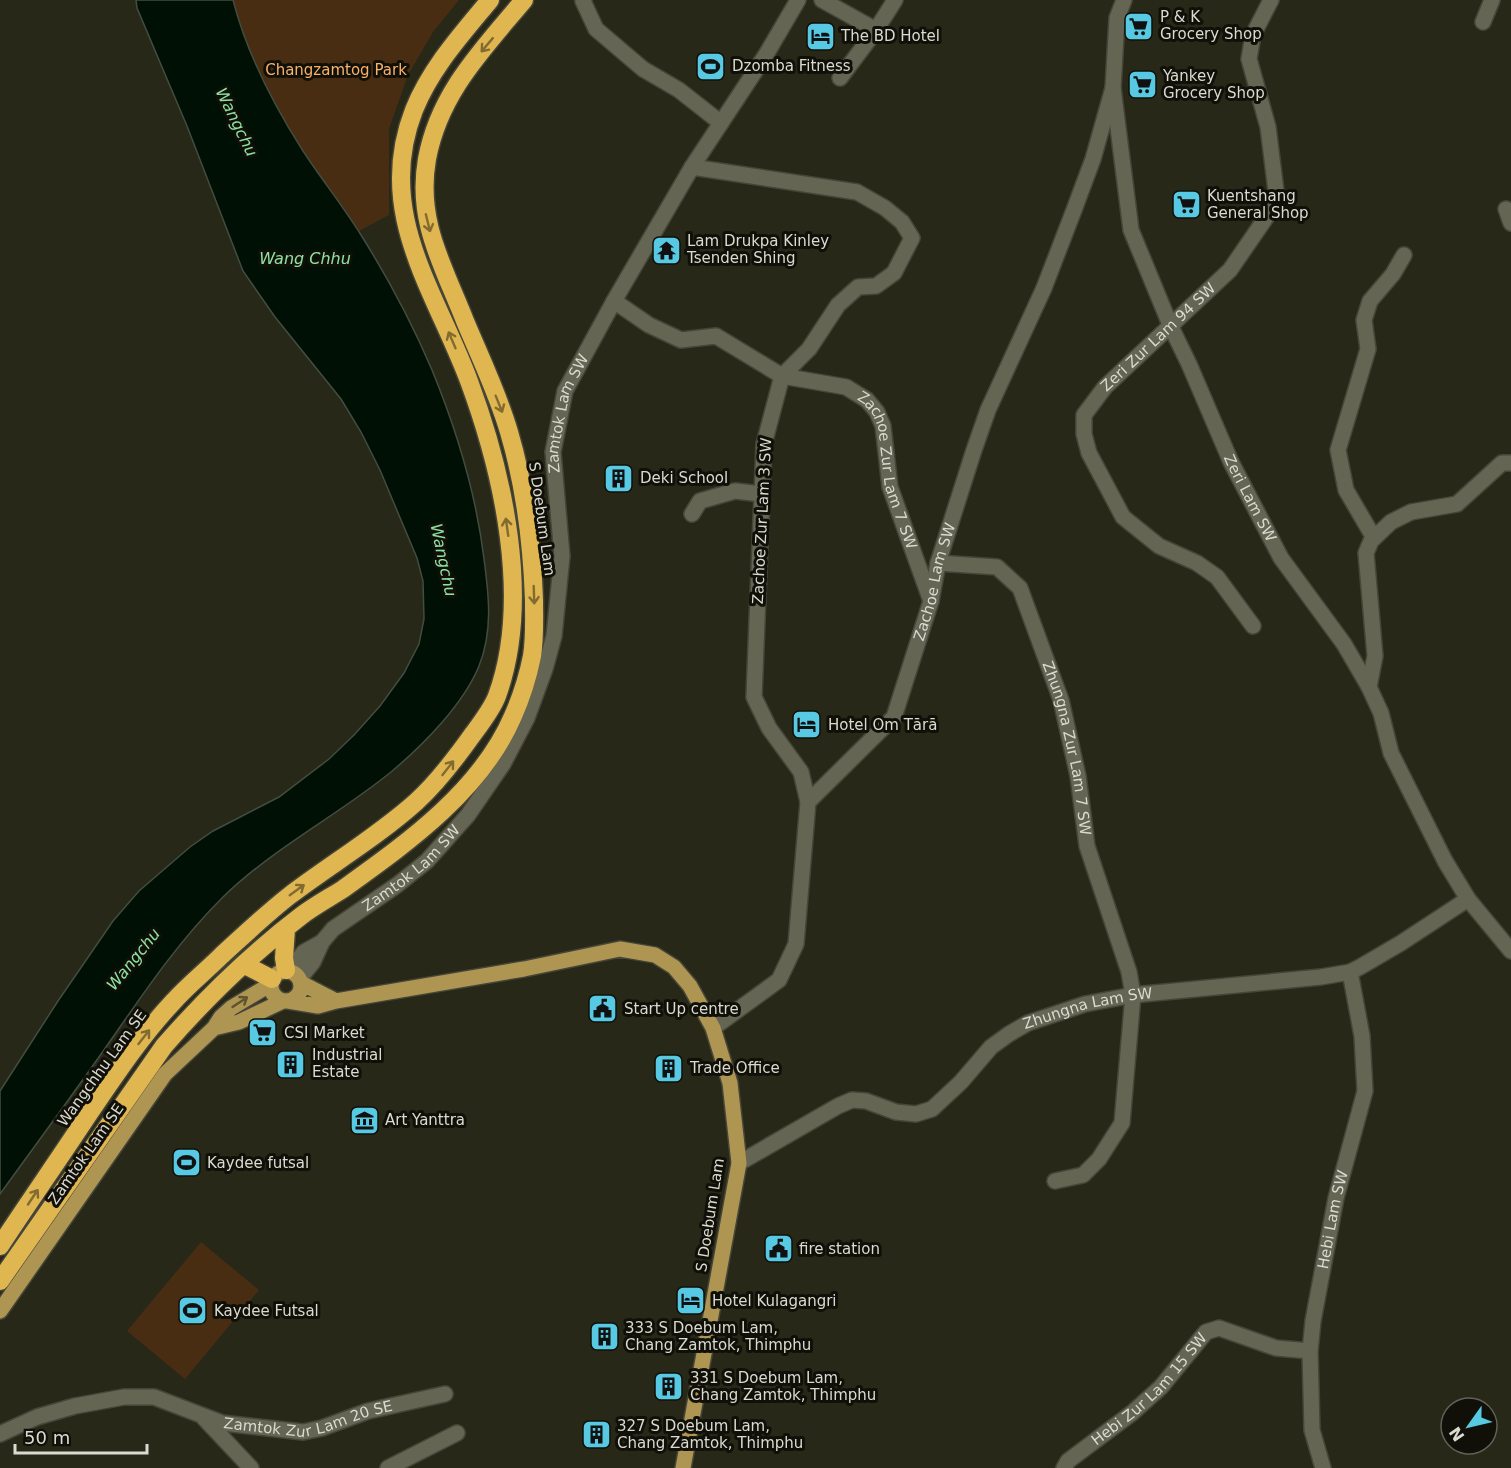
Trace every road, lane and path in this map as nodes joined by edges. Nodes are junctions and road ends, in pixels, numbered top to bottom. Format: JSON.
{"nodes":[{"id":1,"x":490,"y":0,"type":"edge"},
{"id":2,"x":524,"y":0,"type":"edge"},
{"id":3,"x":584,"y":0,"type":"edge"},
{"id":4,"x":798,"y":0,"type":"edge"},
{"id":5,"x":822,"y":0,"type":"edge"},
{"id":6,"x":895,"y":0,"type":"edge"},
{"id":7,"x":1124,"y":0,"type":"edge"},
{"id":8,"x":1271,"y":0,"type":"edge"},
{"id":9,"x":1492,"y":0,"type":"edge"},
{"id":10,"x":1484,"y":22,"type":"dead end"},
{"id":11,"x":876,"y":30,"type":"junction"},
{"id":12,"x":840,"y":78,"type":"dead end"},
{"id":13,"x":1113,"y":88,"type":"junction"},
{"id":14,"x":721,"y":123,"type":"junction"},
{"id":15,"x":692,"y":167,"type":"junction"},
{"id":16,"x":1404,"y":255,"type":"dead end"},
{"id":17,"x":614,"y":301,"type":"junction"},
{"id":18,"x":1171,"y":327,"type":"junction"},
{"id":19,"x":782,"y":376,"type":"junction"},
{"id":20,"x":1511,"y":463,"type":"edge"},
{"id":21,"x":762,"y":494,"type":"junction"},
{"id":22,"x":692,"y":514,"type":"dead end"},
{"id":23,"x":1374,"y":538,"type":"junction"},
{"id":24,"x":938,"y":563,"type":"junction"},
{"id":25,"x":931,"y":600,"type":"junction"},
{"id":26,"x":1252,"y":626,"type":"dead end"},
{"id":27,"x":1369,"y":687,"type":"junction"},
{"id":28,"x":808,"y":802,"type":"junction"},
{"id":29,"x":350,"y":852,"type":"junction"},
{"id":30,"x":365,"y":872,"type":"junction"},
{"id":31,"x":1468,"y":899,"type":"junction"},
{"id":32,"x":286,"y":929,"type":"junction"},
{"id":33,"x":1511,"y":951,"type":"edge"},
{"id":34,"x":245,"y":965,"type":"junction"},
{"id":35,"x":1350,"y":972,"type":"junction"},
{"id":36,"x":286,"y":978,"type":"junction"},
{"id":37,"x":1133,"y":995,"type":"junction"},
{"id":38,"x":286,"y":1001,"type":"junction"},
{"id":39,"x":336,"y":1001,"type":"junction"},
{"id":40,"x":214,"y":1028,"type":"junction"},
{"id":41,"x":713,"y":1028,"type":"junction"},
{"id":42,"x":739,"y":1163,"type":"junction"},
{"id":43,"x":1055,"y":1181,"type":"dead end"},
{"id":44,"x":0,"y":1246,"type":"edge"},
{"id":45,"x":0,"y":1281,"type":"edge"},
{"id":46,"x":0,"y":1311,"type":"edge"},
{"id":47,"x":1310,"y":1351,"type":"junction"},
{"id":48,"x":445,"y":1394,"type":"dead end"},
{"id":49,"x":202,"y":1416,"type":"junction"},
{"id":50,"x":458,"y":1433,"type":"dead end"},
{"id":51,"x":0,"y":1434,"type":"edge"},
{"id":52,"x":250,"y":1468,"type":"edge"},
{"id":53,"x":388,"y":1468,"type":"edge"},
{"id":54,"x":683,"y":1468,"type":"edge"},
{"id":55,"x":1064,"y":1468,"type":"edge"},
{"id":56,"x":1323,"y":1468,"type":"edge"}],
"edges":[{"from":29,"to":1,"type":"highway","one_way":true},
{"from":2,"to":30,"type":"highway","name":"S Doebum Lam","one_way":true},
{"from":3,"to":14,"type":"street"},
{"from":4,"to":14,"type":"street","name":"Zamtok Lam SW"},
{"from":5,"to":11,"type":"street"},
{"from":6,"to":11,"type":"street"},
{"from":7,"to":13,"type":"street","name":"Zeri Lam SW"},
{"from":8,"to":18,"type":"street","name":"Zeri Zur Lam 94 SW"},
{"from":9,"to":10,"type":"street"},
{"from":11,"to":12,"type":"street"},
{"from":13,"to":18,"type":"street","name":"Zeri Lam SW"},
{"from":13,"to":24,"type":"street","name":"Zachoe Lam SW"},
{"from":14,"to":15,"type":"street","name":"Zamtok Lam SW"},
{"from":15,"to":17,"type":"street","name":"Zamtok Lam SW"},
{"from":15,"to":19,"type":"street"},
{"from":16,"to":23,"type":"street"},
{"from":17,"to":19,"type":"street","name":"Zachoe Zur Lam 7 SW"},
{"from":17,"to":36,"type":"street","name":"Zamtok Lam SW"},
{"from":18,"to":26,"type":"street","name":"Zeri Zur Lam 94 SW"},
{"from":18,"to":27,"type":"street","name":"Zeri Lam SW"},
{"from":19,"to":21,"type":"street","name":"Zachoe Zur Lam 3 SW"},
{"from":19,"to":25,"type":"street","name":"Zachoe Zur Lam 7 SW"},
{"from":20,"to":23,"type":"street"},
{"from":21,"to":22,"type":"street"},
{"from":21,"to":28,"type":"street","name":"Zachoe Zur Lam 3 SW"},
{"from":23,"to":27,"type":"street"},
{"from":24,"to":25,"type":"street","name":"Zachoe Lam SW"},
{"from":24,"to":37,"type":"street","name":"Zhungna Zur Lam 7 SW"},
{"from":25,"to":28,"type":"street","name":"Zachoe Lam SW"},
{"from":27,"to":31,"type":"street","name":"Zeri Lam SW"},
{"from":28,"to":41,"type":"street"},
{"from":29,"to":30,"type":"highway"},
{"from":44,"to":29,"type":"highway","name":"Wangchhu Lam SE","one_way":true},
{"from":30,"to":32,"type":"highway","name":"S Doebum Lam"},
{"from":31,"to":33,"type":"street","name":"Zeri Lam SW"},
{"from":31,"to":35,"type":"street","name":"Zhungna Lam SW"},
{"from":32,"to":34,"type":"highway","name":"S Doebum Lam"},
{"from":32,"to":36,"type":"highway"},
{"from":34,"to":36,"type":"highway"},
{"from":34,"to":45,"type":"highway"},
{"from":35,"to":37,"type":"street","name":"Zhungna Lam SW"},
{"from":35,"to":47,"type":"street","name":"Hebi Lam SW"},
{"from":36,"to":38,"type":"main road"},
{"from":36,"to":38,"type":"main road"},
{"from":36,"to":39,"type":"main road"},
{"from":40,"to":36,"type":"main road","name":"Zamtok Lam SE","one_way":true},
{"from":37,"to":42,"type":"street","name":"Zhungna Lam SW"},
{"from":37,"to":43,"type":"street","name":"Zhungna Zur Lam 7 SW"},
{"from":38,"to":39,"type":"main road","name":"S Doebum Lam"},
{"from":38,"to":40,"type":"main road","name":"Zamtok Lam SE"},
{"from":39,"to":41,"type":"main road","name":"S Doebum Lam"},
{"from":40,"to":46,"type":"main road","name":"Zamtok Lam SE"},
{"from":41,"to":42,"type":"main road","name":"S Doebum Lam"},
{"from":42,"to":54,"type":"main road","name":"S Doebum Lam"},
{"from":47,"to":55,"type":"street","name":"Hebi Zur Lam 15 SW"},
{"from":47,"to":56,"type":"street","name":"Hebi Lam SW"},
{"from":48,"to":49,"type":"street","name":"Zamtok Zur Lam 20 SE"},
{"from":49,"to":51,"type":"street","name":"Zamtok Zur Lam 20 SE"},
{"from":49,"to":52,"type":"street"},
{"from":50,"to":53,"type":"street"}]}
